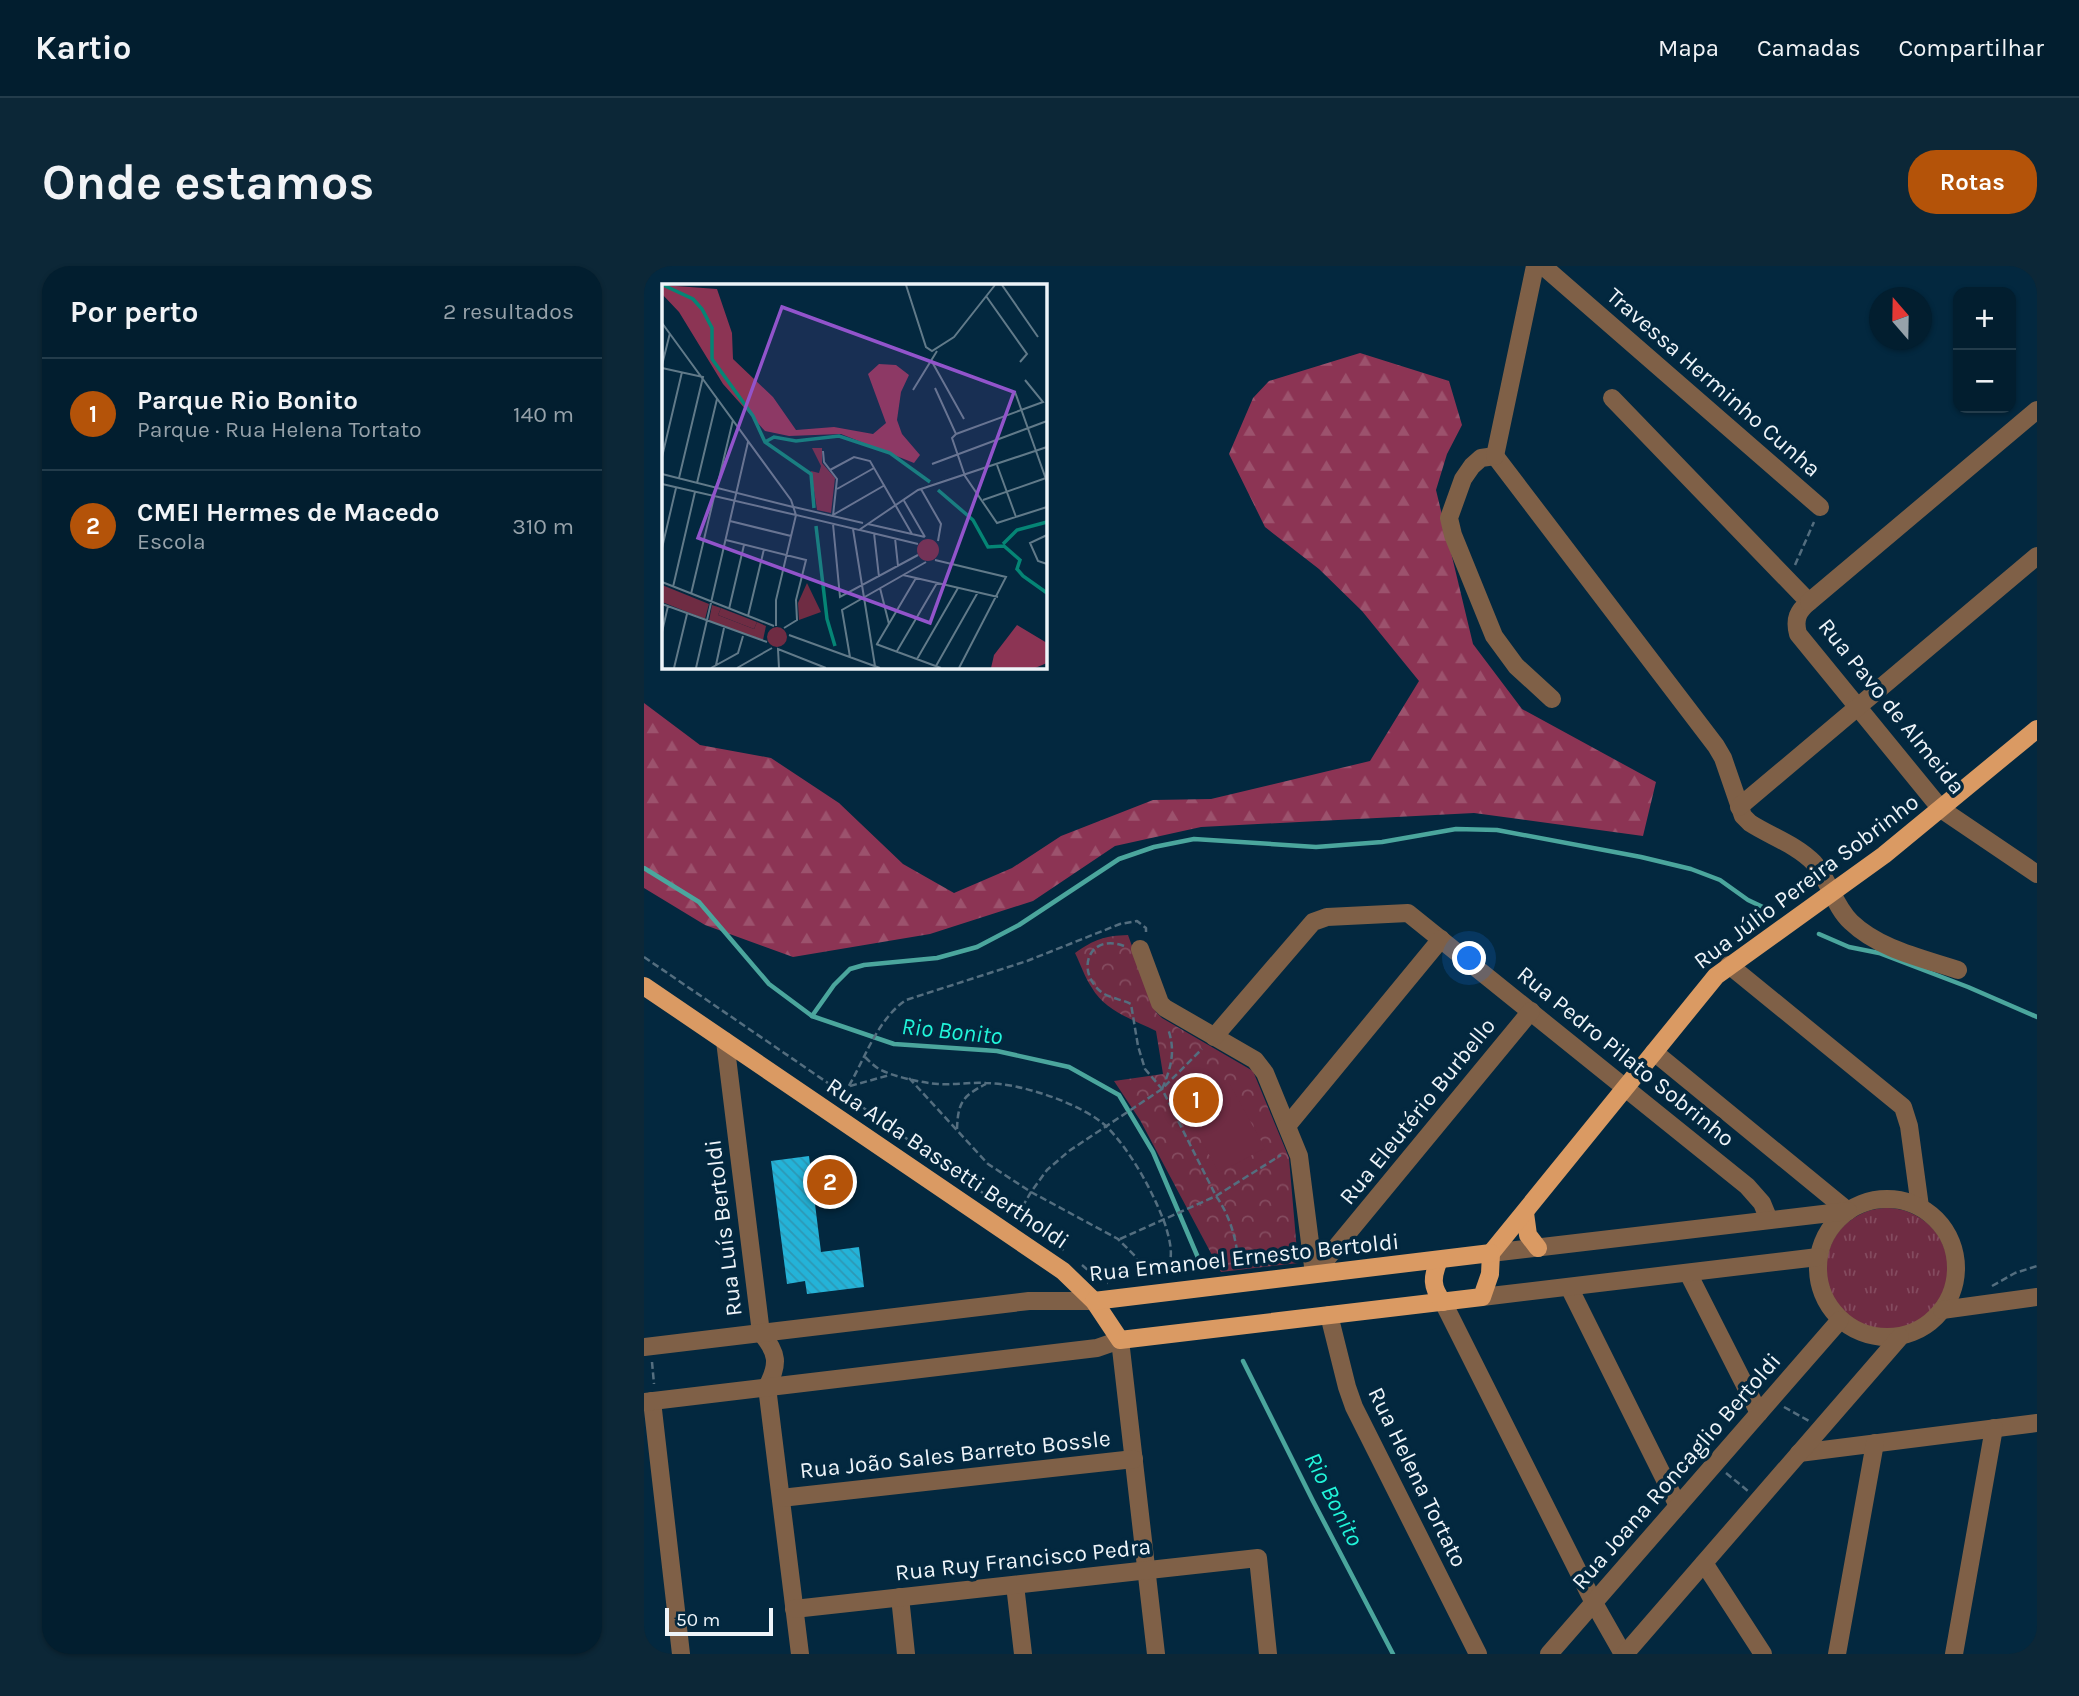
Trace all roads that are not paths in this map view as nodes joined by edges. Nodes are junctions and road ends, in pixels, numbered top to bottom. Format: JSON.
{"nodes":[{"id":1,"x":1535,"y":266,"type":"edge"},
{"id":2,"x":1543,"y":266,"type":"edge"},
{"id":3,"x":1612,"y":398,"type":"dead end"},
{"id":4,"x":2037,"y":410,"type":"edge"},
{"id":5,"x":1495,"y":456,"type":"junction"},
{"id":6,"x":1821,"y":507,"type":"road end"},
{"id":7,"x":2037,"y":556,"type":"edge"},
{"id":8,"x":1809,"y":602,"type":"junction"},
{"id":9,"x":1552,"y":698,"type":"dead end"},
{"id":10,"x":1857,"y":707,"type":"junction"},
{"id":11,"x":2037,"y":729,"type":"edge"},
{"id":12,"x":1739,"y":807,"type":"junction"},
{"id":13,"x":1941,"y":809,"type":"junction"},
{"id":14,"x":2037,"y":874,"type":"edge"},
{"id":15,"x":1832,"y":892,"type":"junction"},
{"id":16,"x":1441,"y":939,"type":"junction"},
{"id":17,"x":1133,"y":948,"type":"road end"},
{"id":18,"x":1729,"y":965,"type":"junction"},
{"id":19,"x":1958,"y":970,"type":"dead end"},
{"id":20,"x":644,"y":986,"type":"edge"},
{"id":21,"x":1531,"y":1011,"type":"junction"},
{"id":22,"x":1214,"y":1037,"type":"junction"},
{"id":23,"x":725,"y":1041,"type":"junction"},
{"id":24,"x":1654,"y":1052,"type":"junction"},
{"id":25,"x":1625,"y":1087,"type":"junction"},
{"id":26,"x":1287,"y":1126,"type":"junction"},
{"id":27,"x":1920,"y":1208,"type":"junction"},
{"id":28,"x":1848,"y":1211,"type":"junction"},
{"id":29,"x":1525,"y":1213,"type":"junction"},
{"id":30,"x":1769,"y":1220,"type":"junction"},
{"id":31,"x":1538,"y":1248,"type":"junction"},
{"id":32,"x":1491,"y":1254,"type":"junction"},
{"id":33,"x":1818,"y":1257,"type":"junction"},
{"id":34,"x":1439,"y":1260,"type":"junction"},
{"id":35,"x":1688,"y":1273,"type":"junction"},
{"id":36,"x":1314,"y":1275,"type":"junction"},
{"id":37,"x":1569,"y":1287,"type":"junction"},
{"id":38,"x":1482,"y":1297,"type":"junction"},
{"id":39,"x":2037,"y":1297,"type":"edge"},
{"id":40,"x":1094,"y":1301,"type":"junction"},
{"id":41,"x":1443,"y":1302,"type":"junction"},
{"id":42,"x":1942,"y":1310,"type":"junction"},
{"id":43,"x":1329,"y":1315,"type":"junction"},
{"id":44,"x":1840,"y":1320,"type":"junction"},
{"id":45,"x":761,"y":1333,"type":"junction"},
{"id":46,"x":1899,"y":1336,"type":"junction"},
{"id":47,"x":1120,"y":1340,"type":"junction"},
{"id":48,"x":644,"y":1343,"type":"edge"},
{"id":49,"x":767,"y":1387,"type":"junction"},
{"id":50,"x":648,"y":1401,"type":"edge"},
{"id":51,"x":1765,"y":1406,"type":"junction"},
{"id":52,"x":2037,"y":1423,"type":"edge"},
{"id":53,"x":1994,"y":1428,"type":"junction"},
{"id":54,"x":1875,"y":1443,"type":"junction"},
{"id":55,"x":1799,"y":1453,"type":"junction"},
{"id":56,"x":1134,"y":1459,"type":"junction"},
{"id":57,"x":780,"y":1498,"type":"junction"},
{"id":58,"x":1678,"y":1506,"type":"junction"},
{"id":59,"x":1704,"y":1563,"type":"junction"},
{"id":60,"x":1146,"y":1570,"type":"junction"},
{"id":61,"x":1015,"y":1585,"type":"junction"},
{"id":62,"x":900,"y":1597,"type":"junction"},
{"id":63,"x":1594,"y":1603,"type":"junction"},
{"id":64,"x":794,"y":1609,"type":"junction"},
{"id":65,"x":681,"y":1654,"type":"edge"},
{"id":66,"x":800,"y":1654,"type":"edge"},
{"id":67,"x":906,"y":1654,"type":"edge"},
{"id":68,"x":1023,"y":1654,"type":"edge"},
{"id":69,"x":1156,"y":1654,"type":"edge"},
{"id":70,"x":1268,"y":1654,"type":"edge"},
{"id":71,"x":1478,"y":1654,"type":"edge"},
{"id":72,"x":1549,"y":1654,"type":"edge"},
{"id":73,"x":1624,"y":1654,"type":"edge"},
{"id":74,"x":1763,"y":1654,"type":"edge"},
{"id":75,"x":1837,"y":1654,"type":"edge"},
{"id":76,"x":1954,"y":1654,"type":"edge"}],
"edges":[{"from":1,"to":5,"type":"street"},
{"from":2,"to":6,"type":"street","name":"Travessa Herminho Cunha"},
{"from":3,"to":8,"type":"street","name":"Rua Pavo de Almeida"},
{"from":4,"to":8,"type":"street"},
{"from":5,"to":9,"type":"street"},
{"from":5,"to":12,"type":"street"},
{"from":7,"to":10,"type":"street"},
{"from":8,"to":10,"type":"street","name":"Rua Pavo de Almeida"},
{"from":10,"to":12,"type":"street"},
{"from":10,"to":13,"type":"street","name":"Rua Pavo de Almeida"},
{"from":11,"to":13,"type":"main road","name":"Rua Júlio Pereira Sobrinho"},
{"from":12,"to":15,"type":"street"},
{"from":13,"to":14,"type":"street","name":"Rua Pavo de Almeida"},
{"from":13,"to":15,"type":"main road","name":"Rua Júlio Pereira Sobrinho"},
{"from":15,"to":18,"type":"main road","name":"Rua Júlio Pereira Sobrinho"},
{"from":15,"to":19,"type":"street"},
{"from":16,"to":21,"type":"street","name":"Rua Pedro Pilato Sobrinho"},
{"from":16,"to":22,"type":"street","name":"Rua Pedro Pilato Sobrinho"},
{"from":16,"to":26,"type":"street"},
{"from":17,"to":22,"type":"street"},
{"from":18,"to":24,"type":"main road","name":"Rua Júlio Pereira Sobrinho"},
{"from":18,"to":27,"type":"street"},
{"from":20,"to":23,"type":"main road","name":"Rua Alda Bassetti Bertholdi"},
{"from":21,"to":25,"type":"street","name":"Rua Pedro Pilato Sobrinho"},
{"from":21,"to":36,"type":"street","name":"Rua Eleutério Burbello"},
{"from":22,"to":26,"type":"street"},
{"from":23,"to":40,"type":"main road","name":"Rua Alda Bassetti Bertholdi"},
{"from":23,"to":45,"type":"street","name":"Rua Luís Bertoldi"},
{"from":24,"to":25,"type":"main road","name":"Rua Júlio Pereira Sobrinho"},
{"from":24,"to":28,"type":"street","name":"Rua Pedro Pilato Sobrinho"},
{"from":25,"to":29,"type":"main road","name":"Rua Júlio Pereira Sobrinho"},
{"from":25,"to":30,"type":"street","name":"Rua Pedro Pilato Sobrinho"},
{"from":26,"to":36,"type":"street"},
{"from":27,"to":28,"type":"street"},
{"from":27,"to":42,"type":"street"},
{"from":28,"to":30,"type":"street","name":"Rua Emanoel Ernesto Bertoldi"},
{"from":28,"to":33,"type":"street"},
{"from":29,"to":31,"type":"main road"},
{"from":29,"to":32,"type":"main road","name":"Rua Júlio Pereira Sobrinho"},
{"from":30,"to":31,"type":"street","name":"Rua Emanoel Ernesto Bertoldi"},
{"from":31,"to":32,"type":"street","name":"Rua Emanoel Ernesto Bertoldi"},
{"from":32,"to":34,"type":"main road","name":"Rua Emanoel Ernesto Bertoldi"},
{"from":32,"to":38,"type":"main road"},
{"from":33,"to":35,"type":"street"},
{"from":33,"to":44,"type":"street"},
{"from":34,"to":36,"type":"main road","name":"Rua Emanoel Ernesto Bertoldi"},
{"from":34,"to":41,"type":"main road"},
{"from":35,"to":37,"type":"street"},
{"from":35,"to":51,"type":"street"},
{"from":36,"to":40,"type":"main road","name":"Rua Emanoel Ernesto Bertoldi"},
{"from":37,"to":38,"type":"street"},
{"from":37,"to":58,"type":"street"},
{"from":38,"to":41,"type":"main road"},
{"from":39,"to":42,"type":"street"},
{"from":40,"to":45,"type":"street","name":"Rua Emanoel Ernesto Bertoldi"},
{"from":40,"to":47,"type":"main road","name":"Rua Alda Bassetti Bertholdi"},
{"from":41,"to":43,"type":"main road"},
{"from":41,"to":63,"type":"street"},
{"from":42,"to":46,"type":"street"},
{"from":43,"to":47,"type":"main road"},
{"from":43,"to":71,"type":"street","name":"Rua Helena Tortato"},
{"from":44,"to":46,"type":"street"},
{"from":44,"to":51,"type":"street","name":"Rua Joana Roncaglio Bertoldi"},
{"from":45,"to":48,"type":"street","name":"Rua Emanoel Ernesto Bertoldi"},
{"from":45,"to":49,"type":"street","name":"Rua Luís Bertoldi"},
{"from":46,"to":55,"type":"street"},
{"from":47,"to":49,"type":"street"},
{"from":47,"to":56,"type":"street","name":"Rua Alda Bassetti Bertholdi"},
{"from":49,"to":50,"type":"street"},
{"from":49,"to":57,"type":"street","name":"Rua Luís Bertoldi"},
{"from":50,"to":65,"type":"street"},
{"from":51,"to":58,"type":"street","name":"Rua Joana Roncaglio Bertoldi"},
{"from":52,"to":53,"type":"street"},
{"from":53,"to":54,"type":"street"},
{"from":53,"to":76,"type":"street"},
{"from":54,"to":55,"type":"street"},
{"from":54,"to":75,"type":"street"},
{"from":55,"to":59,"type":"street"},
{"from":56,"to":57,"type":"street","name":"Rua João Sales Barreto Bossle"},
{"from":56,"to":60,"type":"street","name":"Rua Alda Bassetti Bertholdi"},
{"from":57,"to":64,"type":"street","name":"Rua Luís Bertoldi"},
{"from":58,"to":63,"type":"street","name":"Rua Joana Roncaglio Bertoldi"},
{"from":59,"to":73,"type":"street"},
{"from":59,"to":74,"type":"street"},
{"from":60,"to":61,"type":"street","name":"Rua Ruy Francisco Pedra"},
{"from":60,"to":69,"type":"street","name":"Rua Alda Bassetti Bertholdi"},
{"from":60,"to":70,"type":"street","name":"Rua Ruy Francisco Pedra"},
{"from":61,"to":62,"type":"street","name":"Rua Ruy Francisco Pedra"},
{"from":61,"to":68,"type":"street"},
{"from":62,"to":64,"type":"street","name":"Rua Ruy Francisco Pedra"},
{"from":62,"to":67,"type":"street"},
{"from":63,"to":72,"type":"street","name":"Rua Joana Roncaglio Bertoldi"},
{"from":63,"to":73,"type":"street"},
{"from":64,"to":66,"type":"street","name":"Rua Luís Bertoldi"}]}
